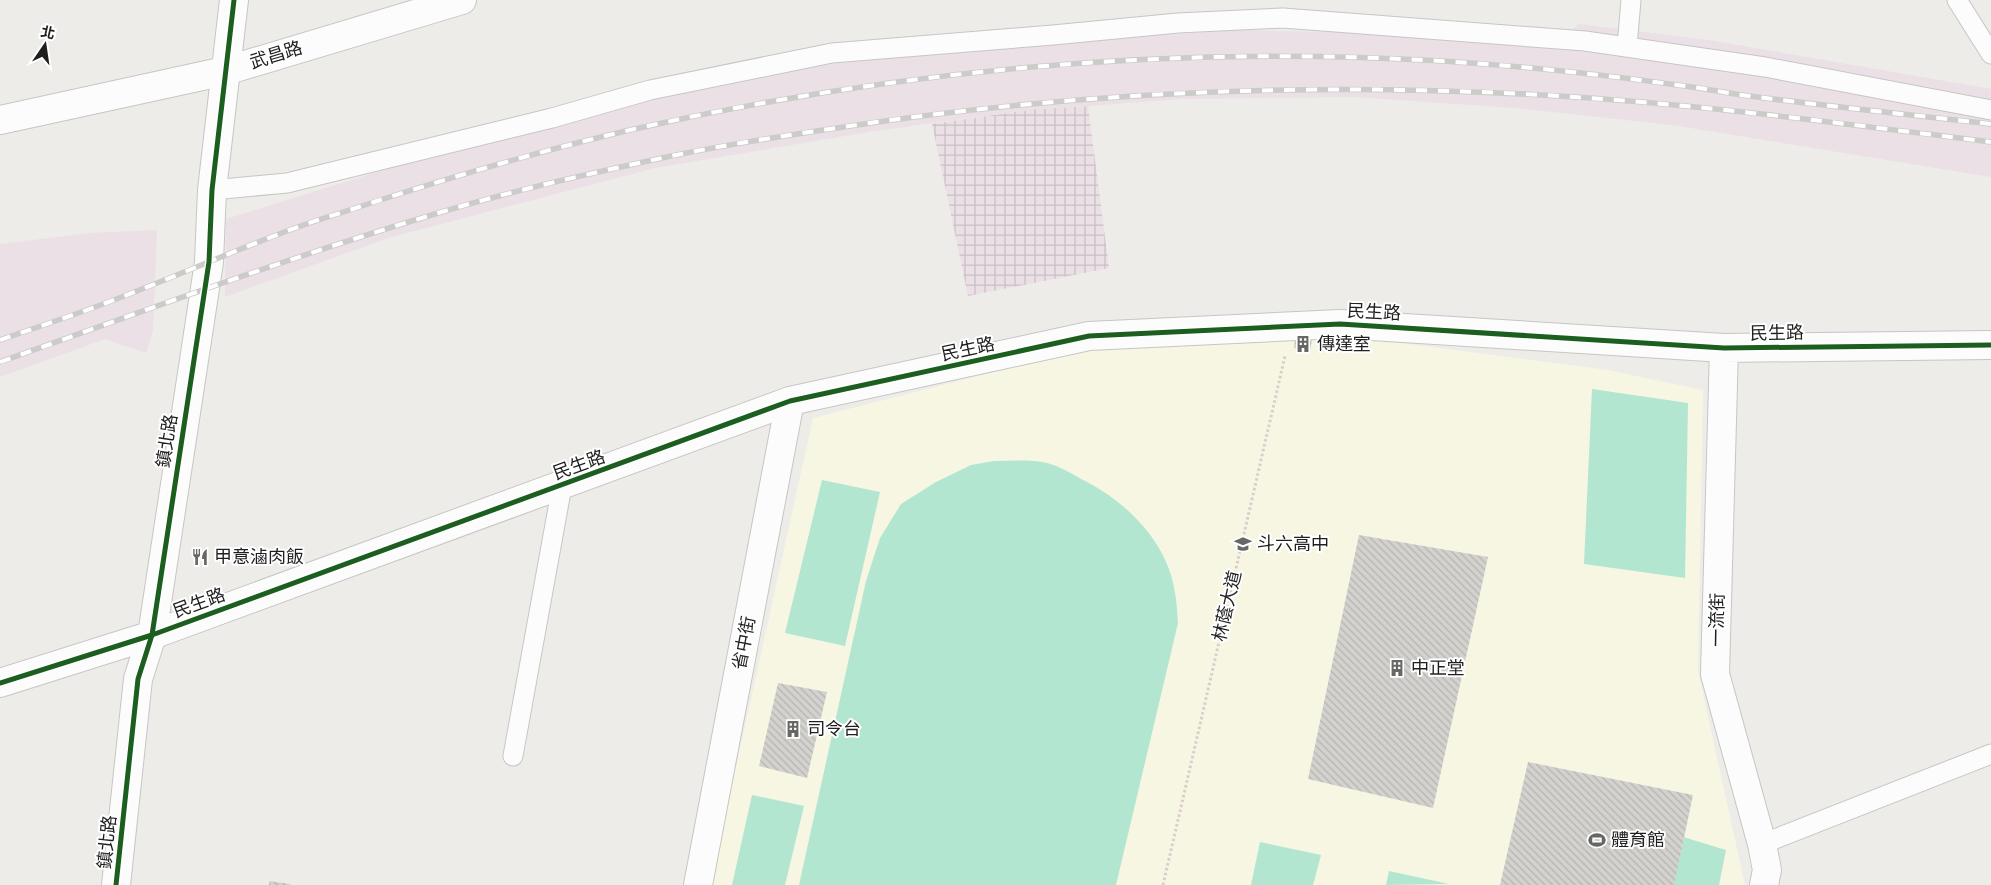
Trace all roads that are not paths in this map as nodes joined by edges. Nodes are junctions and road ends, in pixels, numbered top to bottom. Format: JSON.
{"nodes":[{"id":1,"x":234,"y":0,"type":"edge"},
{"id":2,"x":1631,"y":0,"type":"edge"},
{"id":3,"x":1957,"y":0,"type":"edge"},
{"id":4,"x":451,"y":2,"type":"edge"},
{"id":5,"x":1627,"y":47,"type":"junction"},
{"id":6,"x":1991,"y":54,"type":"edge"},
{"id":7,"x":224,"y":71,"type":"junction"},
{"id":8,"x":1991,"y":110,"type":"edge"},
{"id":9,"x":0,"y":120,"type":"edge"},
{"id":10,"x":212,"y":190,"type":"junction"},
{"id":11,"x":1991,"y":345,"type":"edge"},
{"id":12,"x":1724,"y":348,"type":"junction"},
{"id":13,"x":790,"y":401,"type":"junction"},
{"id":14,"x":562,"y":486,"type":"junction"},
{"id":15,"x":152,"y":635,"type":"junction"},
{"id":16,"x":0,"y":683,"type":"edge"},
{"id":17,"x":1991,"y":754,"type":"edge"},
{"id":18,"x":513,"y":756,"type":"dead end"},
{"id":19,"x":1762,"y":844,"type":"junction"},
{"id":20,"x":116,"y":885,"type":"edge"},
{"id":21,"x":698,"y":885,"type":"edge"},
{"id":22,"x":1764,"y":885,"type":"edge"}],
"edges":[{"from":1,"to":7,"type":"street","name":"鎮北路"},
{"from":2,"to":5,"type":"lane"},
{"from":3,"to":6,"type":"lane"},
{"from":4,"to":7,"type":"street","name":"武昌路"},
{"from":5,"to":8,"type":"lane"},
{"from":5,"to":10,"type":"lane"},
{"from":7,"to":9,"type":"street","name":"武昌路"},
{"from":7,"to":10,"type":"street","name":"鎮北路"},
{"from":10,"to":15,"type":"street","name":"鎮北路"},
{"from":11,"to":12,"type":"street","name":"民生路"},
{"from":12,"to":13,"type":"street","name":"民生路"},
{"from":12,"to":19,"type":"street","name":"一流街"},
{"from":13,"to":14,"type":"street","name":"民生路"},
{"from":13,"to":21,"type":"street","name":"省中街"},
{"from":14,"to":15,"type":"street","name":"民生路"},
{"from":14,"to":18,"type":"lane"},
{"from":15,"to":16,"type":"street","name":"民生路"},
{"from":15,"to":20,"type":"street","name":"鎮北路"},
{"from":17,"to":19,"type":"lane"},
{"from":19,"to":22,"type":"street","name":"一流街"}]}
